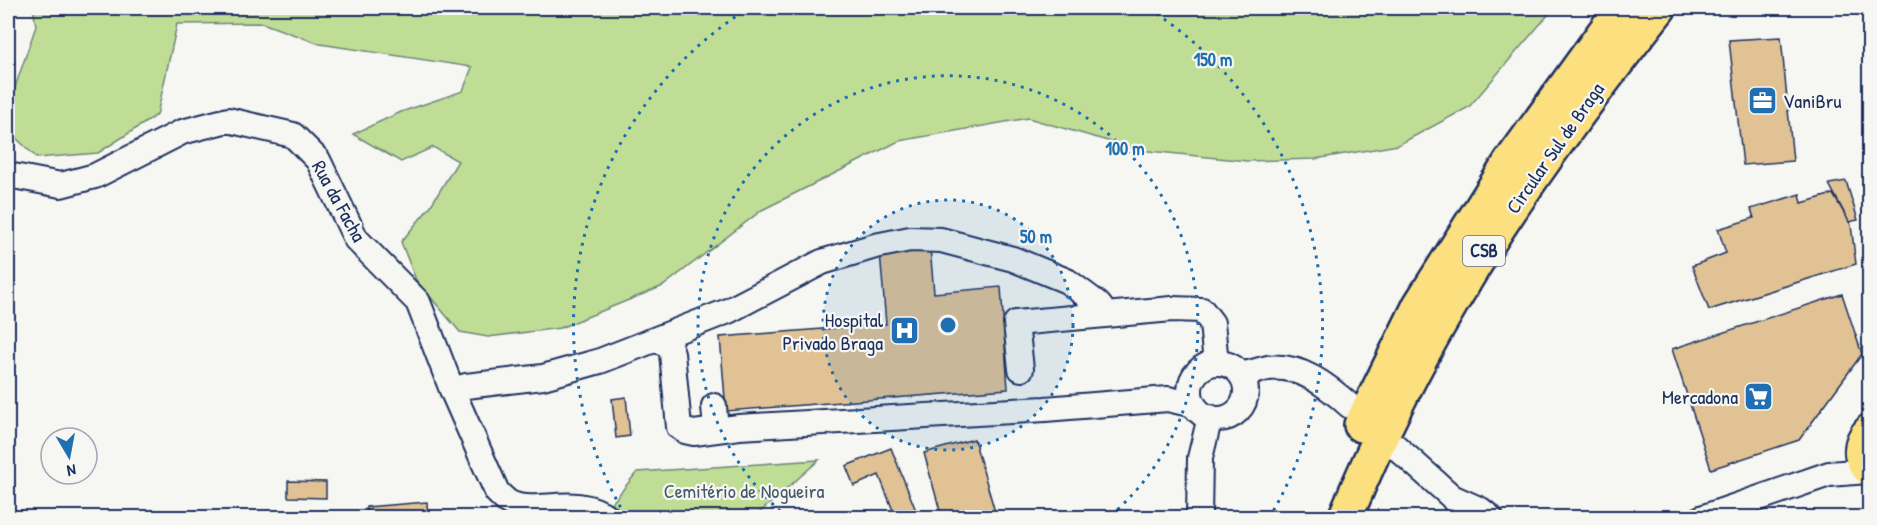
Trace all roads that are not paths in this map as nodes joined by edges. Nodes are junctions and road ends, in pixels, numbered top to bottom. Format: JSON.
{"nodes":[{"id":1,"x":1622,"y":8,"type":"edge"},
{"id":2,"x":1659,"y":8,"type":"edge"},
{"id":3,"x":8,"y":175,"type":"edge"},
{"id":4,"x":1106,"y":314,"type":"junction"},
{"id":5,"x":656,"y":340,"type":"junction"},
{"id":6,"x":1216,"y":363,"type":"junction"},
{"id":7,"x":1021,"y":369,"type":"dead end"},
{"id":8,"x":1241,"y":375,"type":"junction"},
{"id":9,"x":452,"y":390,"type":"junction"},
{"id":10,"x":714,"y":406,"type":"dead end"},
{"id":11,"x":1350,"y":406,"type":"dead end"},
{"id":12,"x":1202,"y":411,"type":"junction"},
{"id":13,"x":716,"y":430,"type":"junction"},
{"id":14,"x":1395,"y":446,"type":"dead end"},
{"id":15,"x":1867,"y":456,"type":"edge"},
{"id":16,"x":1452,"y":496,"type":"junction"},
{"id":17,"x":609,"y":518,"type":"edge"},
{"id":18,"x":1199,"y":518,"type":"edge"},
{"id":19,"x":1320,"y":518,"type":"edge"},
{"id":20,"x":1345,"y":518,"type":"edge"},
{"id":21,"x":1467,"y":518,"type":"edge"},
{"id":22,"x":1491,"y":518,"type":"edge"},
{"id":23,"x":1701,"y":518,"type":"edge"}],
"edges":[{"from":1,"to":19,"type":"highway","name":"Circular Sul de Braga","number":"CSB"},
{"from":2,"to":20,"type":"highway","name":"Circular Sul de Braga","number":"CSB"},
{"from":3,"to":9,"type":"street","name":"Rua da Facha"},
{"from":4,"to":5,"type":"street"},
{"from":4,"to":6,"type":"street"},
{"from":4,"to":7,"type":"street"},
{"from":5,"to":9,"type":"street"},
{"from":5,"to":13,"type":"street"},
{"from":6,"to":8,"type":"street"},
{"from":6,"to":12,"type":"street"},
{"from":8,"to":11,"type":"street"},
{"from":8,"to":12,"type":"street"},
{"from":9,"to":17,"type":"street","name":"Rua da Facha"},
{"from":10,"to":13,"type":"street"},
{"from":12,"to":13,"type":"street"},
{"from":12,"to":18,"type":"street"},
{"from":14,"to":16,"type":"street"},
{"from":15,"to":23,"type":"street"},
{"from":16,"to":21,"type":"street"},
{"from":16,"to":22,"type":"street"}]}
